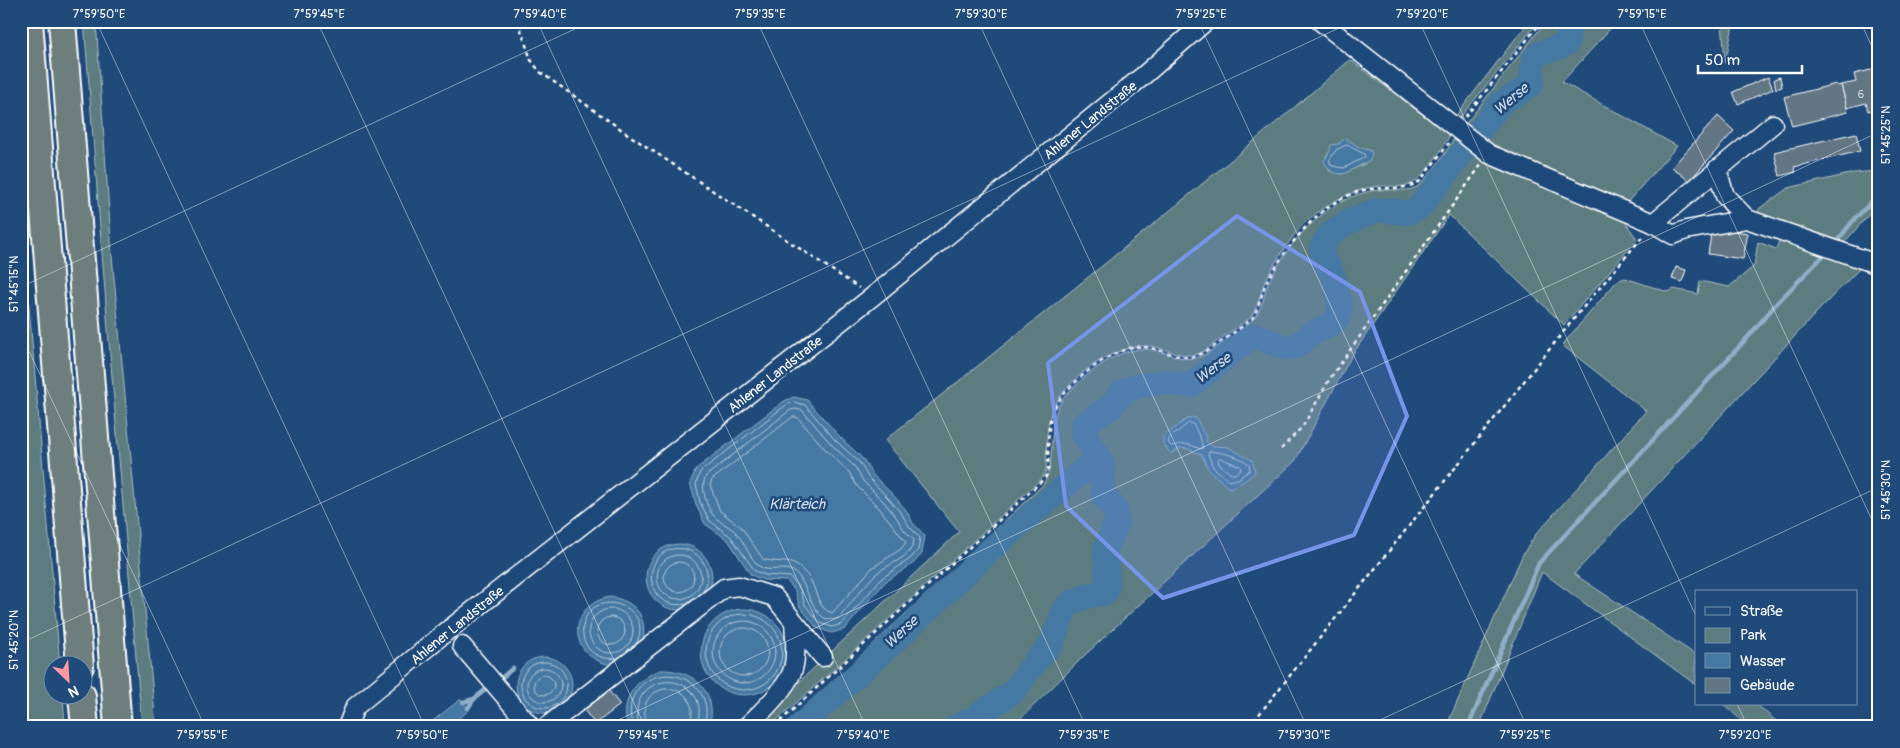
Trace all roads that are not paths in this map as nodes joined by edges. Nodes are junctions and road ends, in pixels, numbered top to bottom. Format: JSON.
{"nodes":[{"id":1,"x":29,"y":21,"type":"edge"},
{"id":2,"x":62,"y":21,"type":"edge"},
{"id":3,"x":1206,"y":21,"type":"edge"},
{"id":4,"x":1320,"y":21,"type":"edge"},
{"id":5,"x":1772,"y":124,"type":"dead end"},
{"id":6,"x":1717,"y":169,"type":"junction"},
{"id":7,"x":1748,"y":219,"type":"junction"},
{"id":8,"x":1653,"y":223,"type":"junction"},
{"id":9,"x":1879,"y":265,"type":"edge"},
{"id":10,"x":794,"y":622,"type":"junction"},
{"id":11,"x":462,"y":646,"type":"dead end"},
{"id":12,"x":79,"y":656,"type":"edge"},
{"id":13,"x":823,"y":657,"type":"dead end"},
{"id":14,"x":83,"y":706,"type":"edge"},
{"id":15,"x":85,"y":727,"type":"edge"},
{"id":16,"x":118,"y":727,"type":"edge"},
{"id":17,"x":347,"y":727,"type":"edge"},
{"id":18,"x":531,"y":727,"type":"edge"},
{"id":19,"x":546,"y":727,"type":"edge"},
{"id":20,"x":746,"y":727,"type":"edge"}],
"edges":[{"from":1,"to":12,"type":"highway"},
{"from":2,"to":16,"type":"highway"},
{"from":3,"to":17,"type":"street","name":"Ahlener Landstraße"},
{"from":4,"to":8,"type":"street"},
{"from":5,"to":6,"type":"street"},
{"from":6,"to":7,"type":"street"},
{"from":6,"to":8,"type":"street"},
{"from":7,"to":8,"type":"street"},
{"from":7,"to":9,"type":"street"},
{"from":10,"to":13,"type":"street"},
{"from":10,"to":19,"type":"street"},
{"from":10,"to":20,"type":"street"},
{"from":11,"to":18,"type":"street"},
{"from":14,"to":15,"type":"highway"}]}
